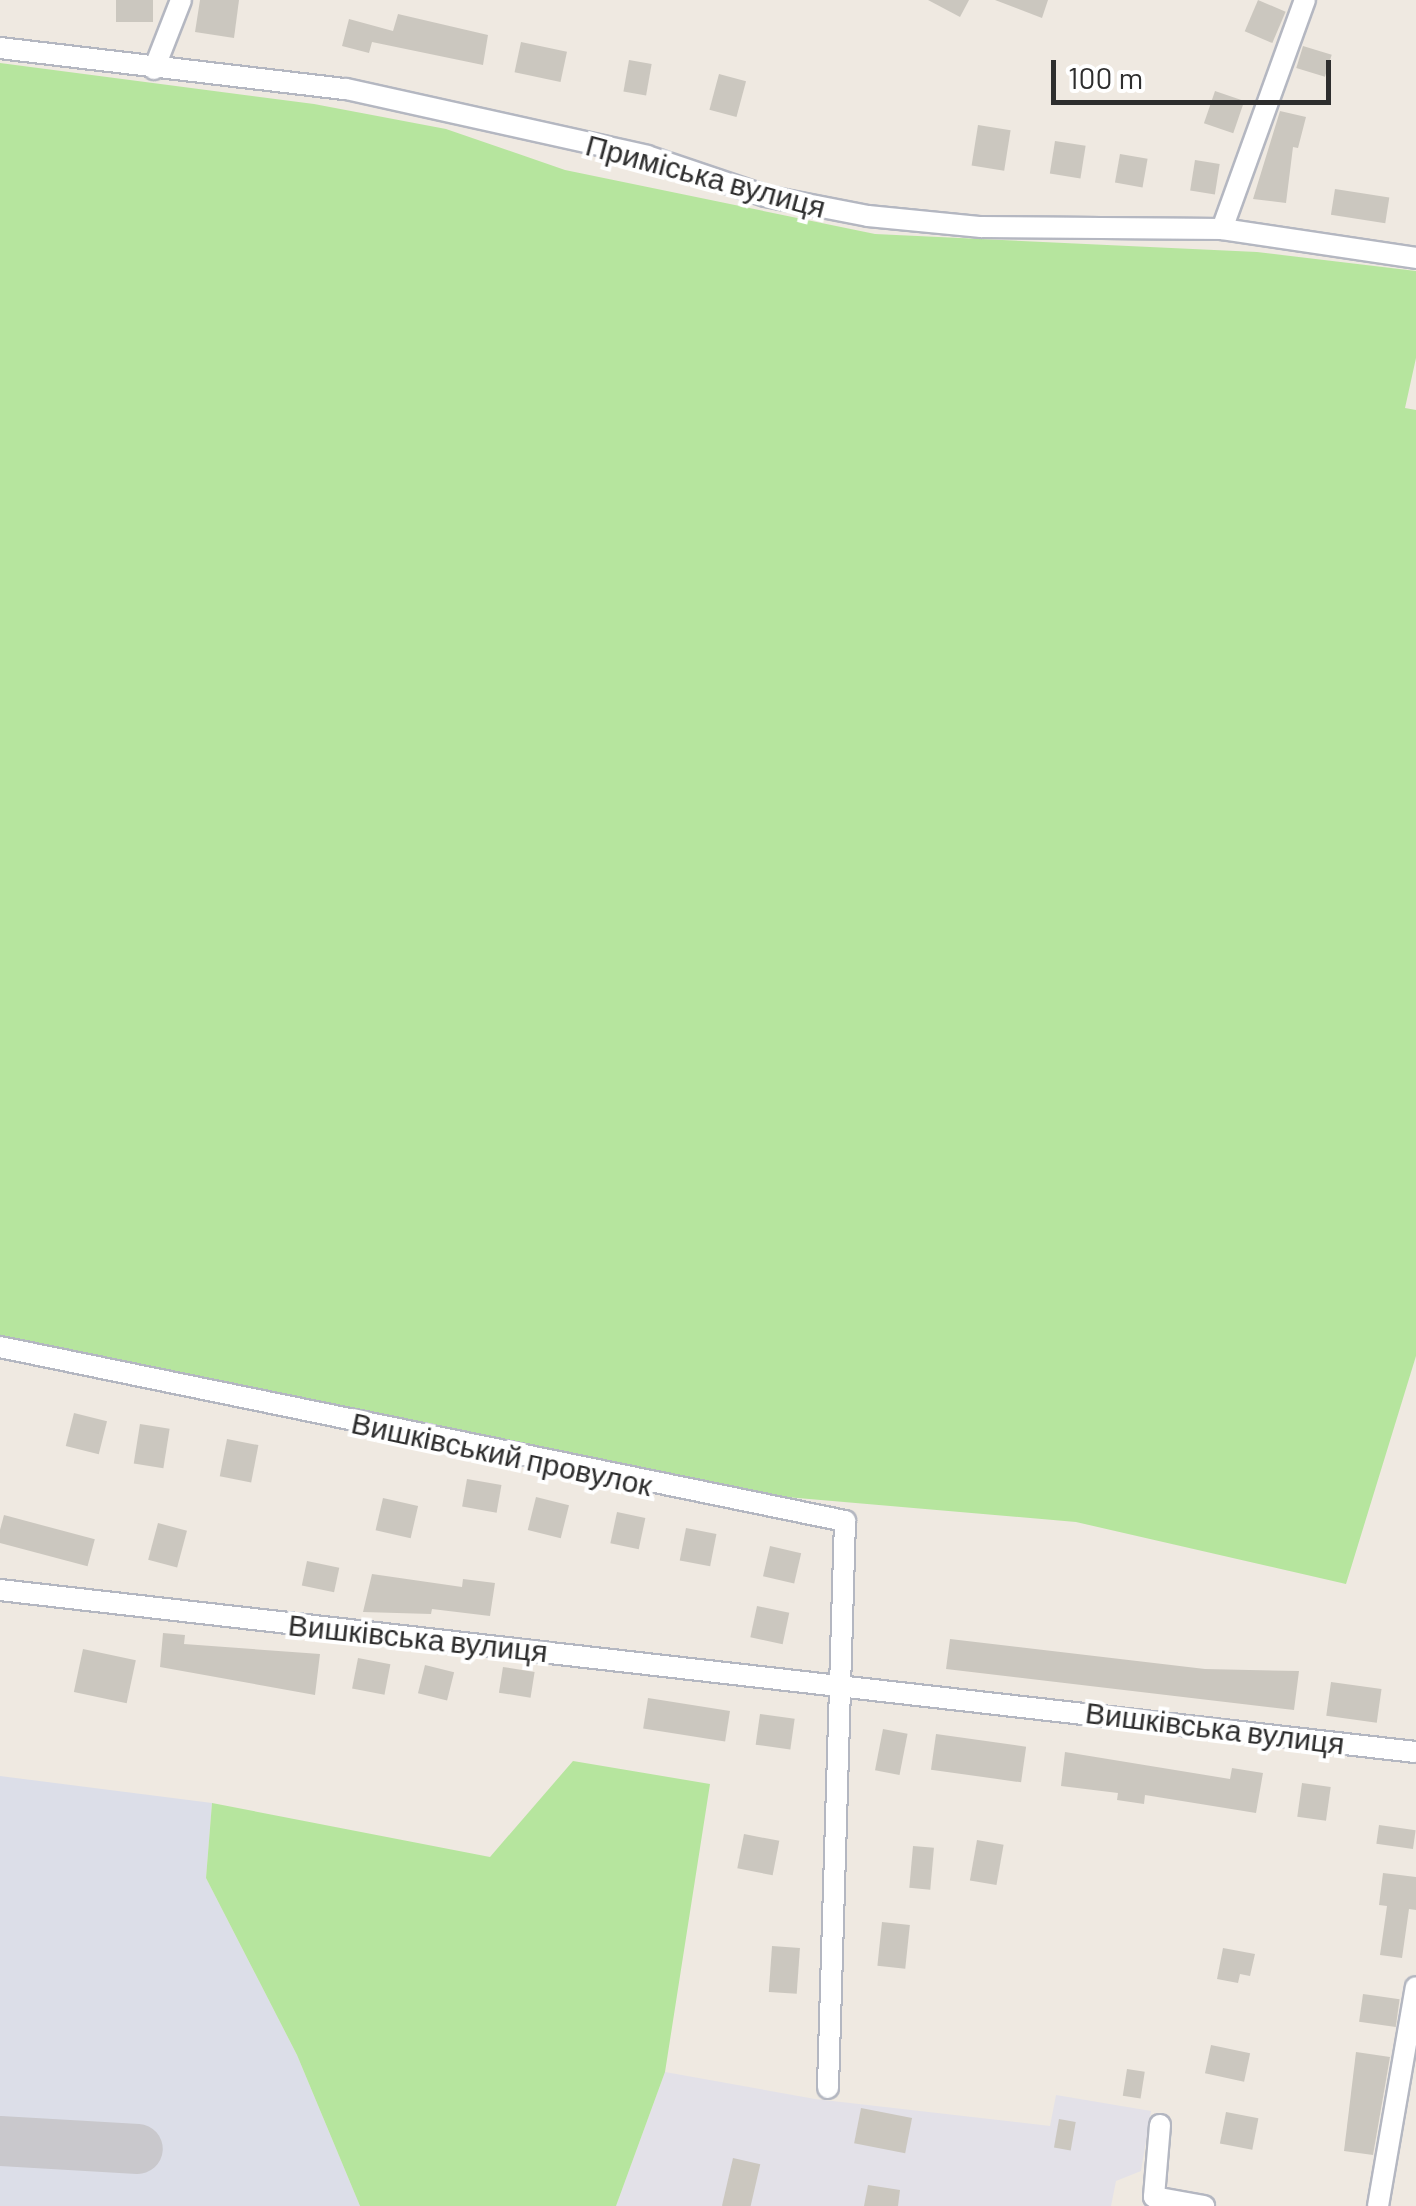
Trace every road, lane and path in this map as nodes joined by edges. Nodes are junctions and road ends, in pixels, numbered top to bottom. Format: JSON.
{"nodes":[{"id":1,"x":180,"y":0,"type":"edge"},
{"id":2,"x":1305,"y":0,"type":"edge"},
{"id":3,"x":0,"y":48,"type":"edge"},
{"id":4,"x":154,"y":69,"type":"junction"},
{"id":5,"x":1222,"y":229,"type":"junction"},
{"id":6,"x":1416,"y":258,"type":"edge"},
{"id":7,"x":0,"y":1347,"type":"edge"},
{"id":8,"x":0,"y":1590,"type":"edge"},
{"id":9,"x":836,"y":1683,"type":"junction"},
{"id":10,"x":1416,"y":1752,"type":"edge"},
{"id":11,"x":1416,"y":1987,"type":"edge"},
{"id":12,"x":828,"y":2088,"type":"dead end"},
{"id":13,"x":1160,"y":2124,"type":"dead end"},
{"id":14,"x":1204,"y":2206,"type":"edge"},
{"id":15,"x":1378,"y":2206,"type":"edge"}],
"edges":[{"from":1,"to":4,"type":"street"},
{"from":2,"to":5,"type":"street"},
{"from":3,"to":4,"type":"street","name":"Приміська вулиця"},
{"from":4,"to":5,"type":"street","name":"Приміська вулиця"},
{"from":5,"to":6,"type":"street","name":"Приміська вулиця"},
{"from":7,"to":9,"type":"street","name":"Вишківський провулок"},
{"from":8,"to":9,"type":"street","name":"Вишківська вулиця"},
{"from":9,"to":10,"type":"street","name":"Вишківська вулиця"},
{"from":9,"to":12,"type":"street"},
{"from":11,"to":15,"type":"street"},
{"from":13,"to":14,"type":"street"}]}
